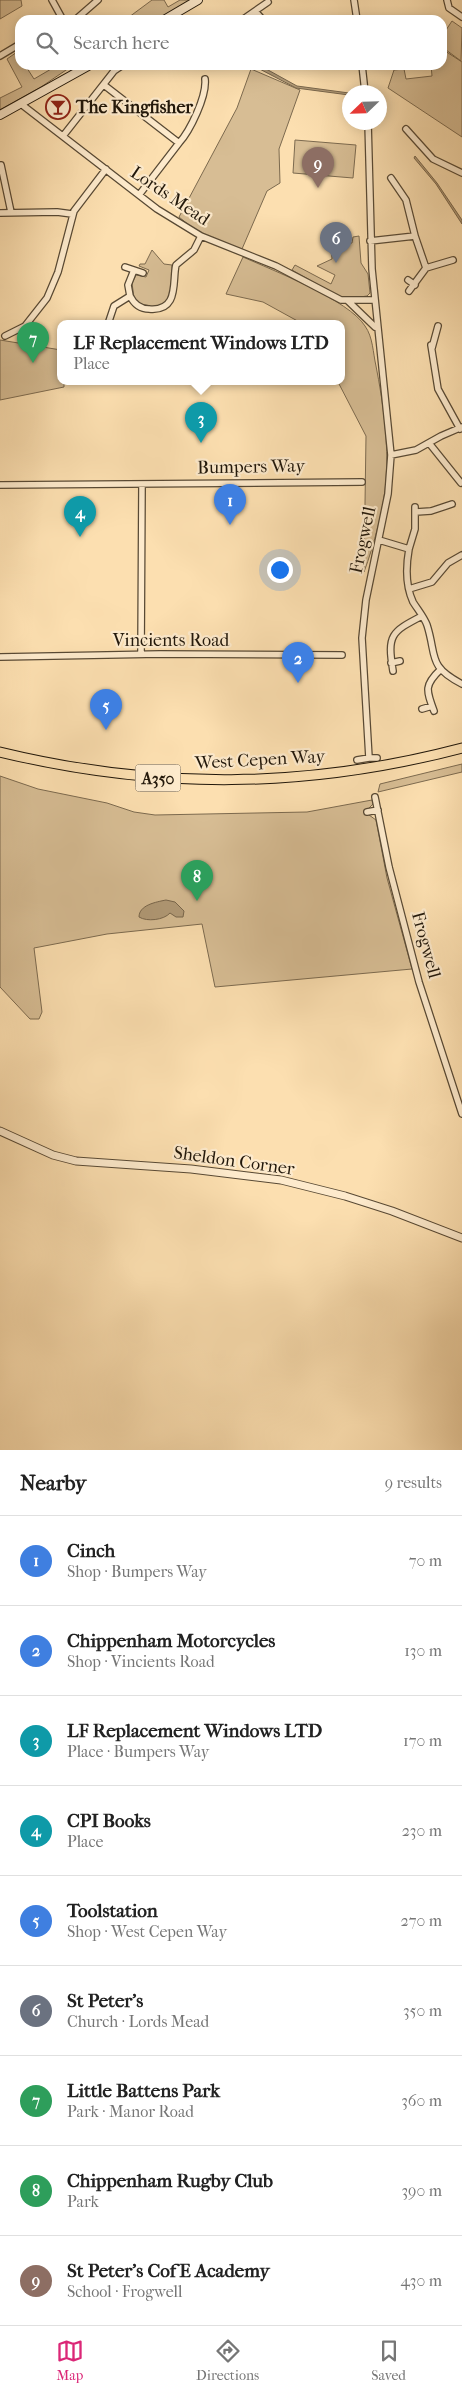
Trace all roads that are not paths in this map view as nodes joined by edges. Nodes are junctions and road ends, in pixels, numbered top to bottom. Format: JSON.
{"nodes":[{"id":1,"x":52,"y":0,"type":"edge"},
{"id":2,"x":98,"y":0,"type":"edge"},
{"id":3,"x":198,"y":0,"type":"edge"},
{"id":4,"x":354,"y":0,"type":"edge"},
{"id":5,"x":447,"y":0,"type":"edge"},
{"id":6,"x":268,"y":2,"type":"dead end"},
{"id":7,"x":255,"y":11,"type":"junction"},
{"id":8,"x":60,"y":15,"type":"edge"},
{"id":9,"x":82,"y":15,"type":"edge"},
{"id":10,"x":172,"y":15,"type":"edge"},
{"id":11,"x":249,"y":15,"type":"edge"},
{"id":12,"x":259,"y":15,"type":"edge"},
{"id":13,"x":356,"y":15,"type":"edge"},
{"id":14,"x":462,"y":17,"type":"edge"},
{"id":15,"x":15,"y":47,"type":"edge"},
{"id":16,"x":0,"y":56,"type":"edge"},
{"id":17,"x":81,"y":70,"type":"edge"},
{"id":18,"x":115,"y":70,"type":"edge"},
{"id":19,"x":363,"y":70,"type":"edge"},
{"id":20,"x":204,"y":80,"type":"dead end"},
{"id":21,"x":364,"y":85,"type":"edge"},
{"id":22,"x":104,"y":86,"type":"junction"},
{"id":23,"x":21,"y":104,"type":"junction"},
{"id":24,"x":0,"y":115,"type":"edge"},
{"id":25,"x":406,"y":129,"type":"dead end"},
{"id":26,"x":368,"y":130,"type":"edge"},
{"id":27,"x":63,"y":136,"type":"junction"},
{"id":28,"x":179,"y":143,"type":"junction"},
{"id":29,"x":1,"y":165,"type":"edge"},
{"id":30,"x":106,"y":169,"type":"junction"},
{"id":31,"x":462,"y":173,"type":"edge"},
{"id":32,"x":391,"y":178,"type":"dead end"},
{"id":33,"x":139,"y":195,"type":"junction"},
{"id":34,"x":0,"y":212,"type":"edge"},
{"id":35,"x":11,"y":212,"type":"junction"},
{"id":36,"x":72,"y":214,"type":"junction"},
{"id":37,"x":201,"y":236,"type":"junction"},
{"id":38,"x":415,"y":236,"type":"junction"},
{"id":39,"x":370,"y":242,"type":"junction"},
{"id":40,"x":453,"y":260,"type":"dead end"},
{"id":41,"x":126,"y":267,"type":"dead end"},
{"id":42,"x":426,"y":268,"type":"junction"},
{"id":43,"x":134,"y":270,"type":"junction"},
{"id":44,"x":143,"y":273,"type":"dead end"},
{"id":45,"x":408,"y":280,"type":"dead end"},
{"id":46,"x":415,"y":285,"type":"junction"},
{"id":47,"x":409,"y":291,"type":"dead end"},
{"id":48,"x":130,"y":296,"type":"junction"},
{"id":49,"x":374,"y":300,"type":"junction"},
{"id":50,"x":348,"y":301,"type":"junction"},
{"id":51,"x":109,"y":320,"type":"edge"},
{"id":52,"x":438,"y":326,"type":"dead end"},
{"id":53,"x":376,"y":328,"type":"junction"},
{"id":54,"x":6,"y":336,"type":"dead end"},
{"id":55,"x":461,"y":428,"type":"edge"},
{"id":56,"x":429,"y":443,"type":"junction"},
{"id":57,"x":391,"y":455,"type":"junction"},
{"id":58,"x":362,"y":482,"type":"dead end"},
{"id":59,"x":461,"y":483,"type":"edge"},
{"id":60,"x":142,"y":484,"type":"junction"},
{"id":61,"x":0,"y":485,"type":"edge"},
{"id":62,"x":449,"y":508,"type":"dead end"},
{"id":63,"x":379,"y":540,"type":"junction"},
{"id":64,"x":409,"y":549,"type":"junction"},
{"id":65,"x":462,"y":555,"type":"edge"},
{"id":66,"x":409,"y":589,"type":"junction"},
{"id":67,"x":422,"y":616,"type":"junction"},
{"id":68,"x":141,"y":654,"type":"junction"},
{"id":69,"x":342,"y":655,"type":"dead end"},
{"id":70,"x":0,"y":657,"type":"edge"},
{"id":71,"x":400,"y":661,"type":"dead end"},
{"id":72,"x":392,"y":663,"type":"junction"},
{"id":73,"x":441,"y":669,"type":"junction"},
{"id":74,"x":393,"y":671,"type":"dead end"},
{"id":75,"x":462,"y":684,"type":"edge"},
{"id":76,"x":422,"y":709,"type":"dead end"},
{"id":77,"x":462,"y":748,"type":"edge"},
{"id":78,"x":0,"y":752,"type":"edge"},
{"id":79,"x":369,"y":758,"type":"junction"},
{"id":80,"x":377,"y":758,"type":"dead end"},
{"id":81,"x":357,"y":760,"type":"dead end"},
{"id":82,"x":375,"y":797,"type":"dead end"},
{"id":83,"x":378,"y":810,"type":"junction"},
{"id":84,"x":367,"y":812,"type":"dead end"},
{"id":85,"x":462,"y":1114,"type":"edge"},
{"id":86,"x":0,"y":1130,"type":"edge"},
{"id":87,"x":462,"y":1238,"type":"edge"}],
"edges":[{"from":1,"to":8,"type":"street"},
{"from":2,"to":9,"type":"street"},
{"from":3,"to":10,"type":"main road"},
{"from":4,"to":13,"type":"street"},
{"from":5,"to":14,"type":"street"},
{"from":6,"to":7,"type":"street"},
{"from":7,"to":11,"type":"street"},
{"from":7,"to":12,"type":"street"},
{"from":15,"to":16,"type":"street"},
{"from":17,"to":23,"type":"main road"},
{"from":18,"to":22,"type":"street"},
{"from":19,"to":21,"type":"street"},
{"from":20,"to":28,"type":"street"},
{"from":22,"to":27,"type":"street"},
{"from":22,"to":28,"type":"street"},
{"from":23,"to":24,"type":"main road"},
{"from":23,"to":27,"type":"street","name":"Lords Mead"},
{"from":25,"to":31,"type":"street"},
{"from":26,"to":39,"type":"street","name":"Frogwell"},
{"from":27,"to":30,"type":"street","name":"Lords Mead"},
{"from":28,"to":33,"type":"street"},
{"from":29,"to":35,"type":"street"},
{"from":30,"to":33,"type":"street","name":"Lords Mead"},
{"from":30,"to":36,"type":"street"},
{"from":32,"to":38,"type":"street"},
{"from":33,"to":37,"type":"street","name":"Lords Mead"},
{"from":34,"to":35,"type":"street"},
{"from":35,"to":36,"type":"street"},
{"from":36,"to":54,"type":"street"},
{"from":37,"to":48,"type":"street"},
{"from":37,"to":50,"type":"street","name":"Lords Mead"},
{"from":38,"to":39,"type":"street"},
{"from":38,"to":42,"type":"street"},
{"from":39,"to":49,"type":"street","name":"Frogwell"},
{"from":40,"to":42,"type":"street"},
{"from":41,"to":43,"type":"street"},
{"from":42,"to":46,"type":"street"},
{"from":43,"to":44,"type":"street"},
{"from":43,"to":48,"type":"street"},
{"from":45,"to":46,"type":"street"},
{"from":46,"to":47,"type":"street"},
{"from":48,"to":51,"type":"street"},
{"from":49,"to":50,"type":"street","name":"Lords Mead"},
{"from":49,"to":53,"type":"street","name":"Frogwell"},
{"from":50,"to":53,"type":"street"},
{"from":52,"to":55,"type":"street"},
{"from":53,"to":57,"type":"street","name":"Frogwell"},
{"from":55,"to":56,"type":"street"},
{"from":56,"to":57,"type":"street"},
{"from":56,"to":59,"type":"street"},
{"from":57,"to":63,"type":"street","name":"Frogwell"},
{"from":58,"to":60,"type":"street","name":"Bumpers Way"},
{"from":60,"to":61,"type":"street","name":"Bumpers Way"},
{"from":60,"to":68,"type":"street"},
{"from":62,"to":64,"type":"street"},
{"from":63,"to":64,"type":"street"},
{"from":63,"to":79,"type":"street","name":"Frogwell"},
{"from":64,"to":66,"type":"street"},
{"from":65,"to":66,"type":"street"},
{"from":66,"to":67,"type":"street"},
{"from":67,"to":72,"type":"street"},
{"from":67,"to":73,"type":"street"},
{"from":68,"to":69,"type":"street","name":"Vincients Road"},
{"from":68,"to":70,"type":"street","name":"Vincients Road"},
{"from":71,"to":72,"type":"street"},
{"from":72,"to":74,"type":"street"},
{"from":73,"to":75,"type":"street"},
{"from":73,"to":76,"type":"street"},
{"from":77,"to":78,"type":"highway","name":"West Cepen Way","number":"A350"},
{"from":79,"to":80,"type":"street"},
{"from":79,"to":81,"type":"street"},
{"from":82,"to":83,"type":"street","name":"Frogwell"},
{"from":83,"to":84,"type":"street"},
{"from":83,"to":85,"type":"street","name":"Frogwell"},
{"from":86,"to":87,"type":"street","name":"Sheldon Corner"}]}
